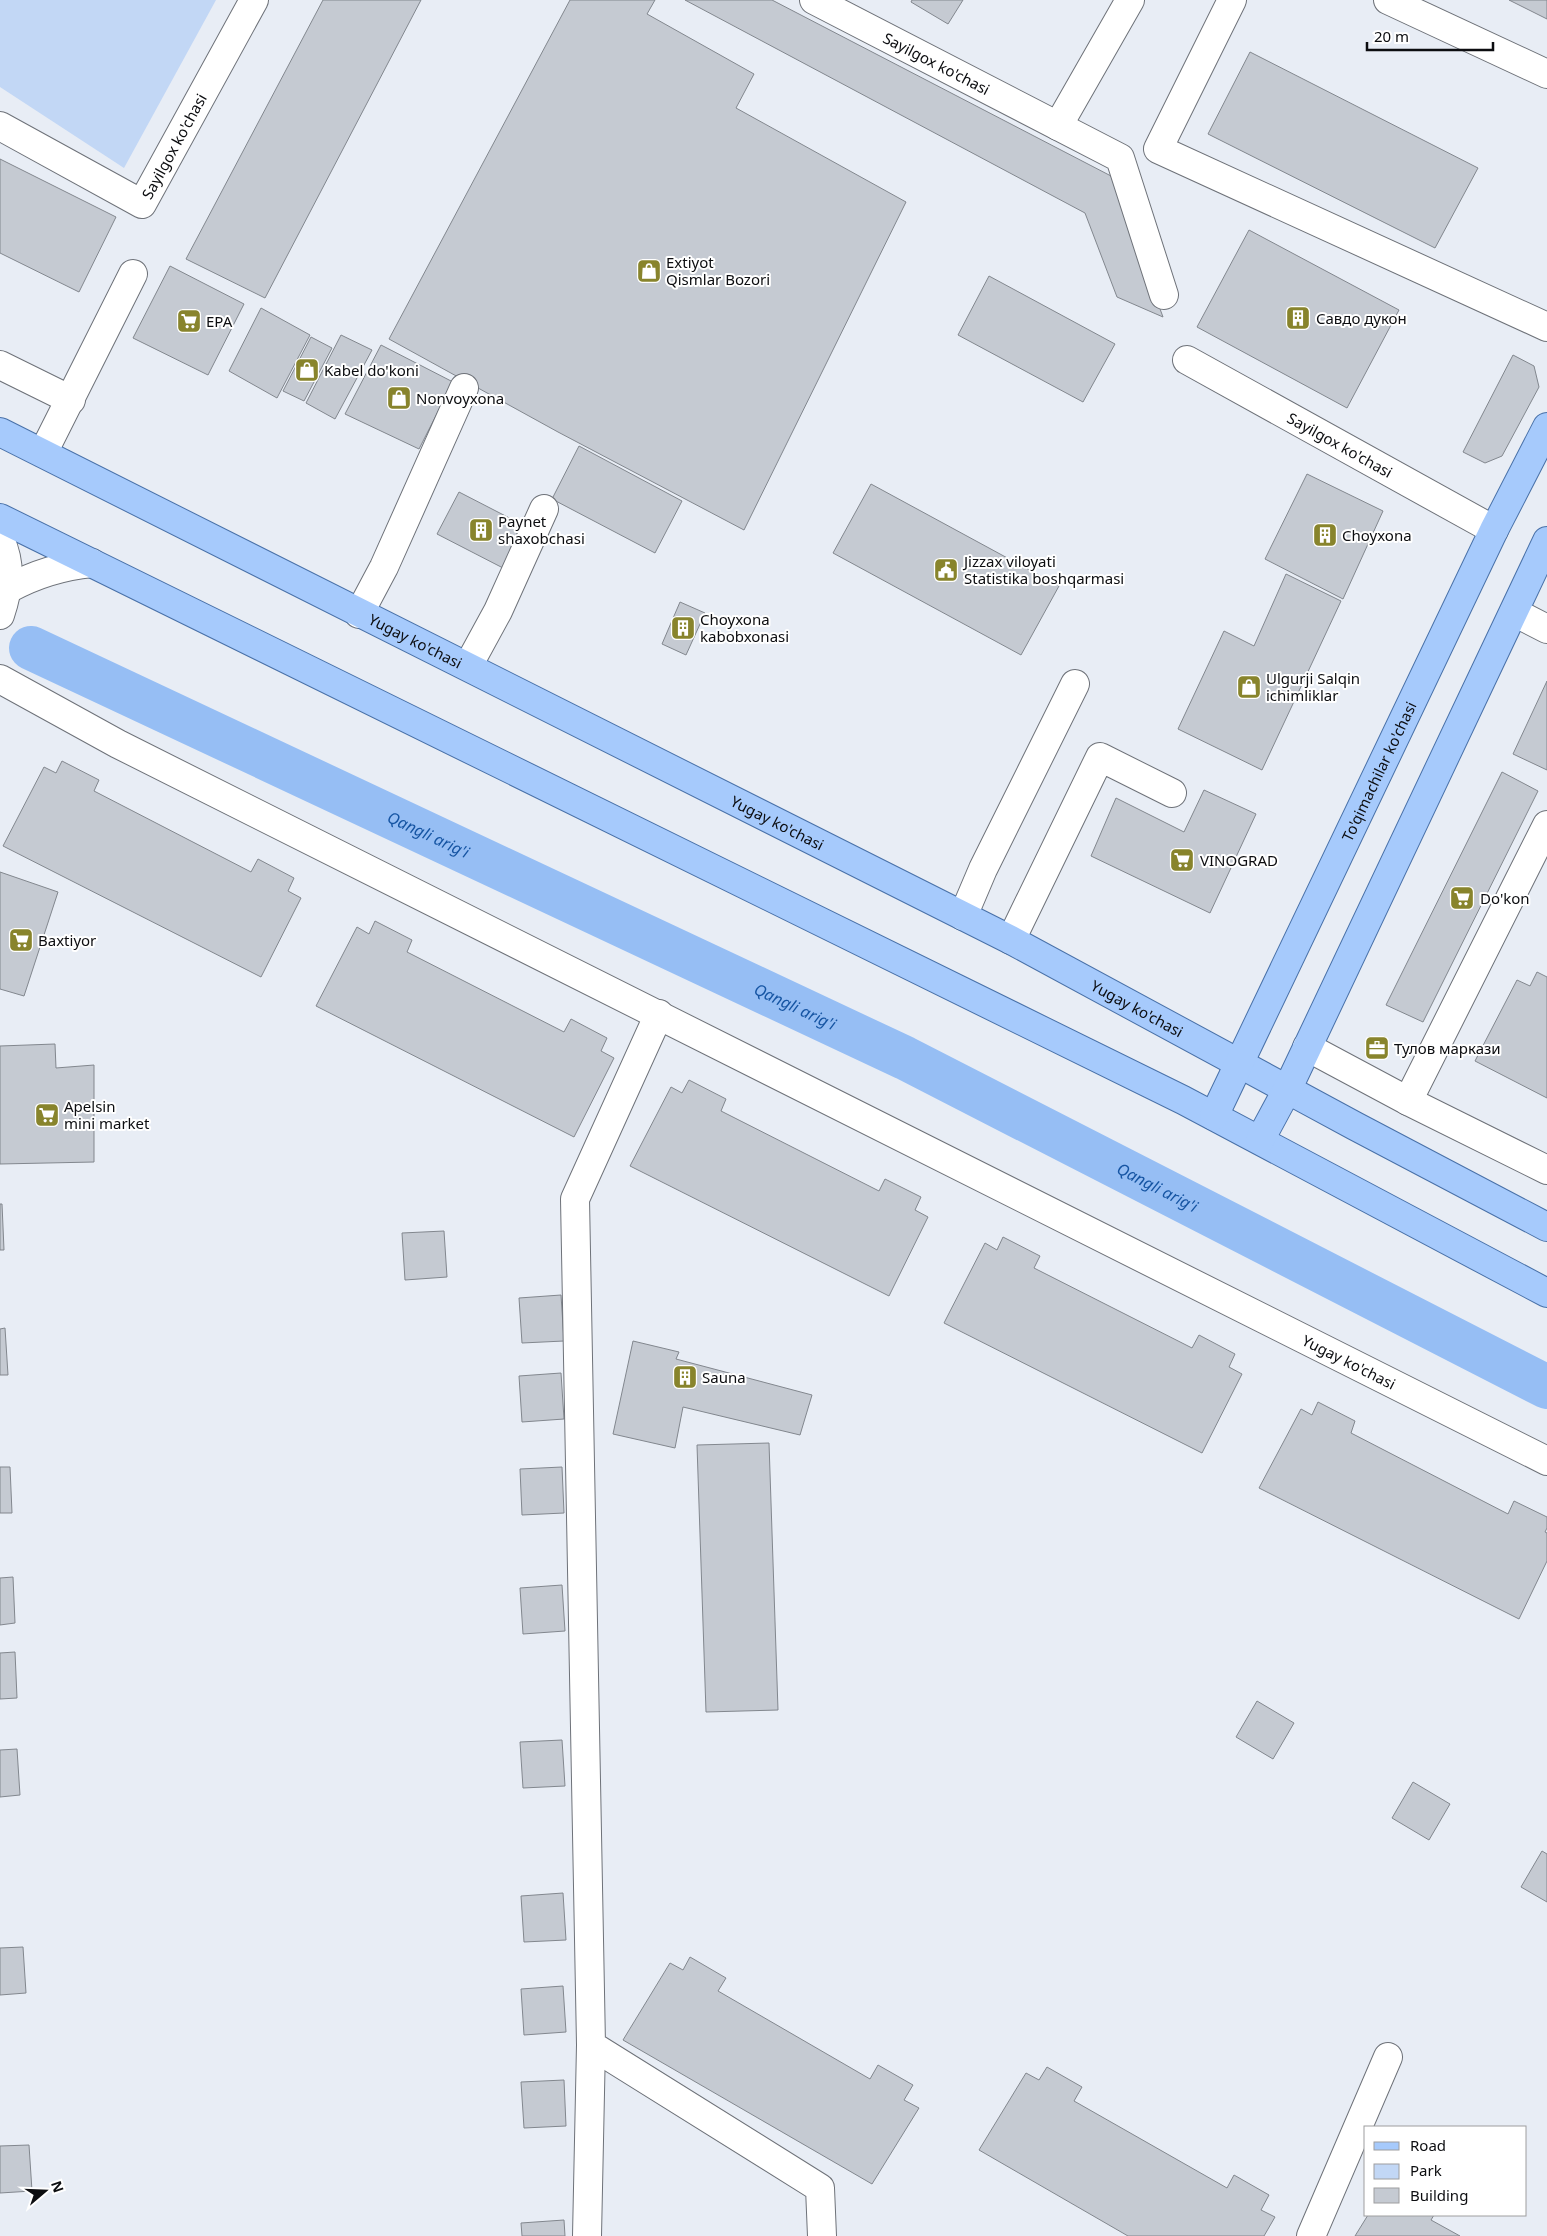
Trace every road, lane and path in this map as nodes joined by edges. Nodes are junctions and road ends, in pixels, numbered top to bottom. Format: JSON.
{"nodes":[{"id":1,"x":254,"y":0,"type":"edge"},
{"id":2,"x":814,"y":0,"type":"edge"},
{"id":3,"x":1130,"y":0,"type":"edge"},
{"id":4,"x":1232,"y":0,"type":"edge"},
{"id":5,"x":1388,"y":0,"type":"edge"},
{"id":6,"x":1547,"y":74,"type":"edge"},
{"id":7,"x":0,"y":126,"type":"edge"},
{"id":8,"x":1058,"y":126,"type":"junction"},
{"id":9,"x":133,"y":274,"type":"dead end"},
{"id":10,"x":1164,"y":295,"type":"dead end"},
{"id":11,"x":1547,"y":327,"type":"edge"},
{"id":12,"x":1186,"y":360,"type":"dead end"},
{"id":13,"x":0,"y":365,"type":"edge"},
{"id":14,"x":464,"y":388,"type":"dead end"},
{"id":15,"x":71,"y":400,"type":"junction"},
{"id":16,"x":1547,"y":427,"type":"edge"},
{"id":17,"x":0,"y":432,"type":"edge"},
{"id":18,"x":43,"y":453,"type":"junction"},
{"id":19,"x":544,"y":509,"type":"dead end"},
{"id":20,"x":0,"y":518,"type":"edge"},
{"id":21,"x":1494,"y":530,"type":"junction"},
{"id":22,"x":0,"y":539,"type":"edge"},
{"id":23,"x":1547,"y":541,"type":"edge"},
{"id":24,"x":92,"y":562,"type":"junction"},
{"id":25,"x":8,"y":589,"type":"junction"},
{"id":26,"x":1514,"y":612,"type":"junction"},
{"id":27,"x":359,"y":614,"type":"junction"},
{"id":28,"x":0,"y":615,"type":"edge"},
{"id":29,"x":1547,"y":628,"type":"edge"},
{"id":30,"x":468,"y":666,"type":"junction"},
{"id":31,"x":0,"y":679,"type":"edge"},
{"id":32,"x":1075,"y":684,"type":"dead end"},
{"id":33,"x":1172,"y":794,"type":"dead end"},
{"id":34,"x":1543,"y":841,"type":"edge"},
{"id":35,"x":963,"y":916,"type":"junction"},
{"id":36,"x":1011,"y":940,"type":"junction"},
{"id":37,"x":659,"y":1014,"type":"junction"},
{"id":38,"x":1307,"y":1047,"type":"junction"},
{"id":39,"x":1239,"y":1063,"type":"junction"},
{"id":40,"x":1288,"y":1088,"type":"junction"},
{"id":41,"x":1408,"y":1101,"type":"junction"},
{"id":42,"x":1214,"y":1116,"type":"junction"},
{"id":43,"x":1260,"y":1140,"type":"junction"},
{"id":44,"x":1547,"y":1170,"type":"edge"},
{"id":45,"x":1547,"y":1227,"type":"edge"},
{"id":46,"x":1547,"y":1293,"type":"edge"},
{"id":47,"x":1547,"y":1462,"type":"edge"},
{"id":48,"x":591,"y":2045,"type":"junction"},
{"id":49,"x":1388,"y":2057,"type":"dead end"},
{"id":50,"x":587,"y":2236,"type":"edge"},
{"id":51,"x":822,"y":2236,"type":"edge"},
{"id":52,"x":1311,"y":2236,"type":"edge"}],
"edges":[{"from":1,"to":7,"type":"street","name":"Sayilgox ko'chasi"},
{"from":2,"to":8,"type":"street","name":"Sayilgox ko'chasi"},
{"from":3,"to":8,"type":"street"},
{"from":4,"to":11,"type":"street"},
{"from":5,"to":6,"type":"street"},
{"from":8,"to":10,"type":"street","name":"Sayilgox ko'chasi"},
{"from":9,"to":15,"type":"street"},
{"from":12,"to":21,"type":"street","name":"Sayilgox ko'chasi"},
{"from":13,"to":15,"type":"street"},
{"from":14,"to":27,"type":"street"},
{"from":15,"to":18,"type":"street"},
{"from":16,"to":21,"type":"main road","name":"To'qimachilar ko'chasi"},
{"from":17,"to":18,"type":"main road","name":"Yugay ko'chasi"},
{"from":18,"to":27,"type":"main road","name":"Yugay ko'chasi"},
{"from":19,"to":30,"type":"street"},
{"from":20,"to":24,"type":"main road"},
{"from":21,"to":39,"type":"main road","name":"To'qimachilar ko'chasi"},
{"from":22,"to":25,"type":"street"},
{"from":23,"to":26,"type":"main road"},
{"from":24,"to":25,"type":"street"},
{"from":24,"to":42,"type":"main road"},
{"from":25,"to":28,"type":"street"},
{"from":26,"to":29,"type":"street"},
{"from":26,"to":38,"type":"main road"},
{"from":27,"to":30,"type":"main road","name":"Yugay ko'chasi"},
{"from":30,"to":35,"type":"main road","name":"Yugay ko'chasi"},
{"from":31,"to":37,"type":"street","name":"Yugay ko'chasi"},
{"from":32,"to":35,"type":"street"},
{"from":33,"to":36,"type":"street"},
{"from":34,"to":41,"type":"street"},
{"from":35,"to":36,"type":"main road","name":"Yugay ko'chasi"},
{"from":36,"to":39,"type":"main road","name":"Yugay ko'chasi"},
{"from":37,"to":47,"type":"street","name":"Yugay ko'chasi"},
{"from":37,"to":48,"type":"street"},
{"from":38,"to":40,"type":"main road"},
{"from":38,"to":41,"type":"street"},
{"from":39,"to":40,"type":"main road","name":"Yugay ko'chasi"},
{"from":39,"to":42,"type":"main road","name":"To'qimachilar ko'chasi"},
{"from":40,"to":43,"type":"main road"},
{"from":40,"to":45,"type":"main road","name":"Yugay ko'chasi"},
{"from":41,"to":44,"type":"street"},
{"from":42,"to":43,"type":"main road"},
{"from":43,"to":46,"type":"main road"},
{"from":48,"to":50,"type":"street"},
{"from":48,"to":51,"type":"street"},
{"from":49,"to":52,"type":"street"}]}
